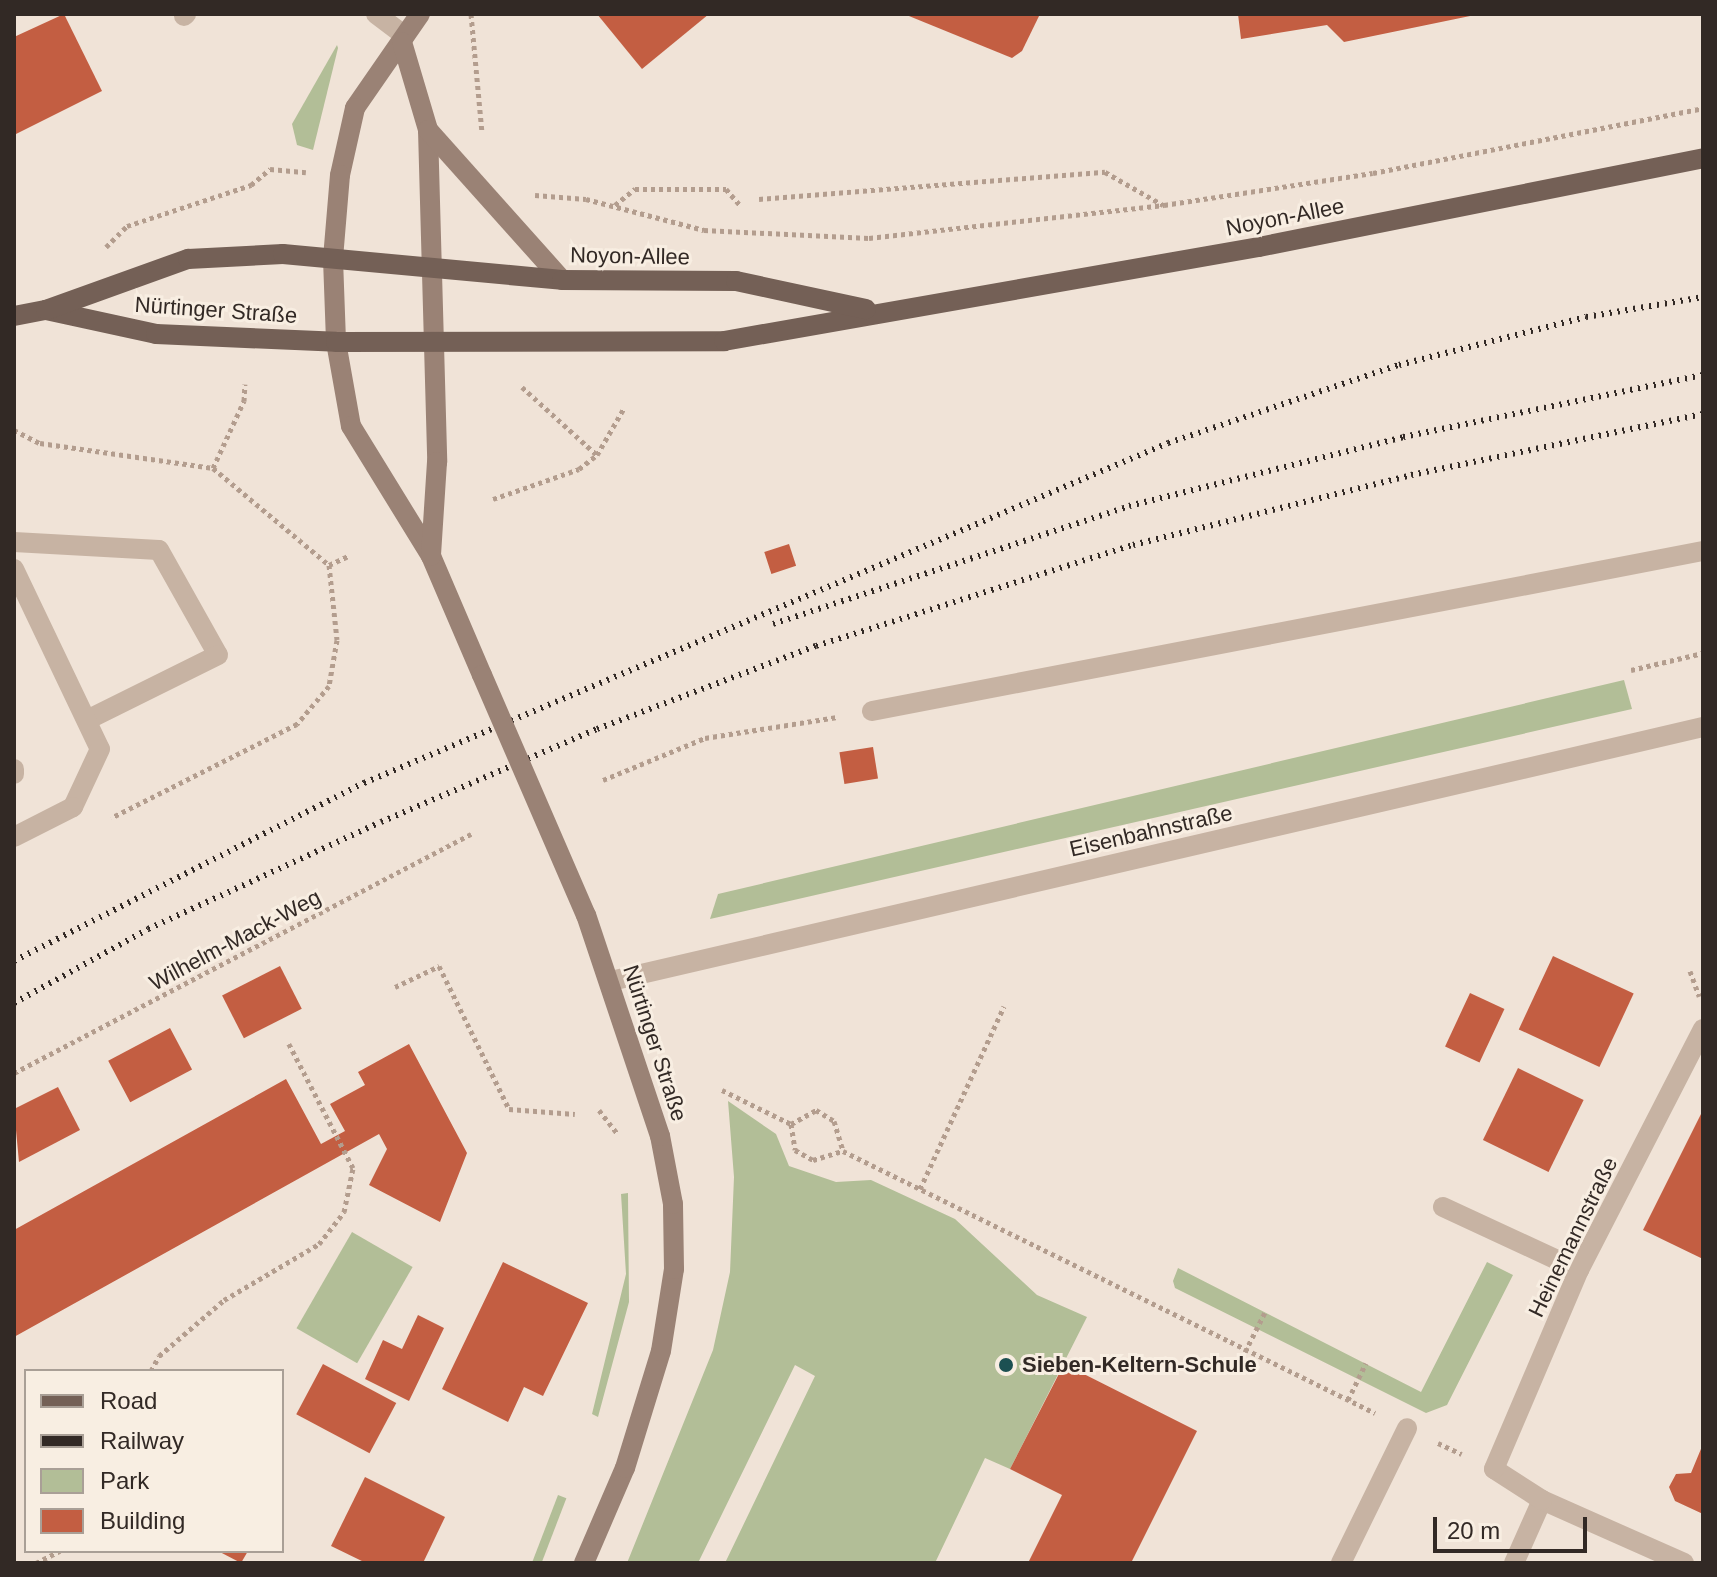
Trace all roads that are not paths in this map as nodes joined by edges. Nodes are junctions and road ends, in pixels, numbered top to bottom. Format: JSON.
{"nodes":[{"id":1,"x":376,"y":14,"type":"edge"},
{"id":2,"x":420,"y":14,"type":"edge"},
{"id":3,"x":404,"y":39,"type":"junction"},
{"id":4,"x":428,"y":130,"type":"junction"},
{"id":5,"x":1703,"y":158,"type":"edge"},
{"id":6,"x":333,"y":259,"type":"junction"},
{"id":7,"x":430,"y":269,"type":"junction"},
{"id":8,"x":562,"y":280,"type":"junction"},
{"id":9,"x":46,"y":310,"type":"junction"},
{"id":10,"x":874,"y":311,"type":"junction"},
{"id":11,"x":14,"y":316,"type":"edge"},
{"id":12,"x":336,"y":342,"type":"junction"},
{"id":13,"x":432,"y":343,"type":"junction"},
{"id":14,"x":14,"y":542,"type":"edge"},
{"id":15,"x":1703,"y":551,"type":"edge"},
{"id":16,"x":431,"y":556,"type":"junction"},
{"id":17,"x":14,"y":569,"type":"edge"},
{"id":18,"x":22,"y":607,"type":"edge"},
{"id":19,"x":872,"y":711,"type":"road end"},
{"id":20,"x":89,"y":719,"type":"junction"},
{"id":21,"x":1703,"y":727,"type":"edge"},
{"id":22,"x":14,"y":837,"type":"edge"},
{"id":23,"x":611,"y":981,"type":"junction"},
{"id":24,"x":1703,"y":1029,"type":"edge"},
{"id":25,"x":1443,"y":1207,"type":"dead end"},
{"id":26,"x":1579,"y":1270,"type":"junction"},
{"id":27,"x":1407,"y":1428,"type":"road end"},
{"id":28,"x":1542,"y":1500,"type":"junction"},
{"id":29,"x":584,"y":1563,"type":"edge"},
{"id":30,"x":1341,"y":1563,"type":"edge"},
{"id":31,"x":1514,"y":1563,"type":"edge"},
{"id":32,"x":1684,"y":1563,"type":"edge"}],
"edges":[{"from":1,"to":3,"type":"street"},
{"from":2,"to":3,"type":"main road","name":"Nürtinger Straße"},
{"from":3,"to":4,"type":"main road"},
{"from":3,"to":6,"type":"main road","name":"Nürtinger Straße"},
{"from":4,"to":7,"type":"main road"},
{"from":4,"to":8,"type":"main road"},
{"from":5,"to":10,"type":"main road","name":"Noyon-Allee"},
{"from":6,"to":7,"type":"main road","name":"Nürtinger Straße"},
{"from":6,"to":9,"type":"main road","name":"Nürtinger Straße"},
{"from":6,"to":12,"type":"main road","name":"Nürtinger Straße"},
{"from":7,"to":8,"type":"main road","name":"Noyon-Allee"},
{"from":7,"to":13,"type":"main road","name":"Nürtinger Straße"},
{"from":8,"to":10,"type":"main road","name":"Noyon-Allee"},
{"from":9,"to":11,"type":"main road","name":"Nürtinger Straße"},
{"from":9,"to":12,"type":"main road","name":"Nürtinger Straße"},
{"from":10,"to":13,"type":"main road","name":"Noyon-Allee"},
{"from":12,"to":13,"type":"main road","name":"Nürtinger Straße"},
{"from":12,"to":16,"type":"main road","name":"Nürtinger Straße"},
{"from":13,"to":16,"type":"main road","name":"Nürtinger Straße"},
{"from":14,"to":20,"type":"street"},
{"from":15,"to":19,"type":"street"},
{"from":16,"to":23,"type":"main road","name":"Nürtinger Straße","bridge":true},
{"from":17,"to":18,"type":"street"},
{"from":18,"to":20,"type":"street"},
{"from":20,"to":22,"type":"street"},
{"from":21,"to":23,"type":"street","name":"Eisenbahnstraße"},
{"from":23,"to":29,"type":"main road","name":"Nürtinger Straße"},
{"from":24,"to":26,"type":"street","name":"Heinemannstraße"},
{"from":25,"to":26,"type":"street"},
{"from":26,"to":28,"type":"street","name":"Heinemannstraße"},
{"from":27,"to":30,"type":"street"},
{"from":28,"to":31,"type":"street"},
{"from":28,"to":32,"type":"street"}]}
